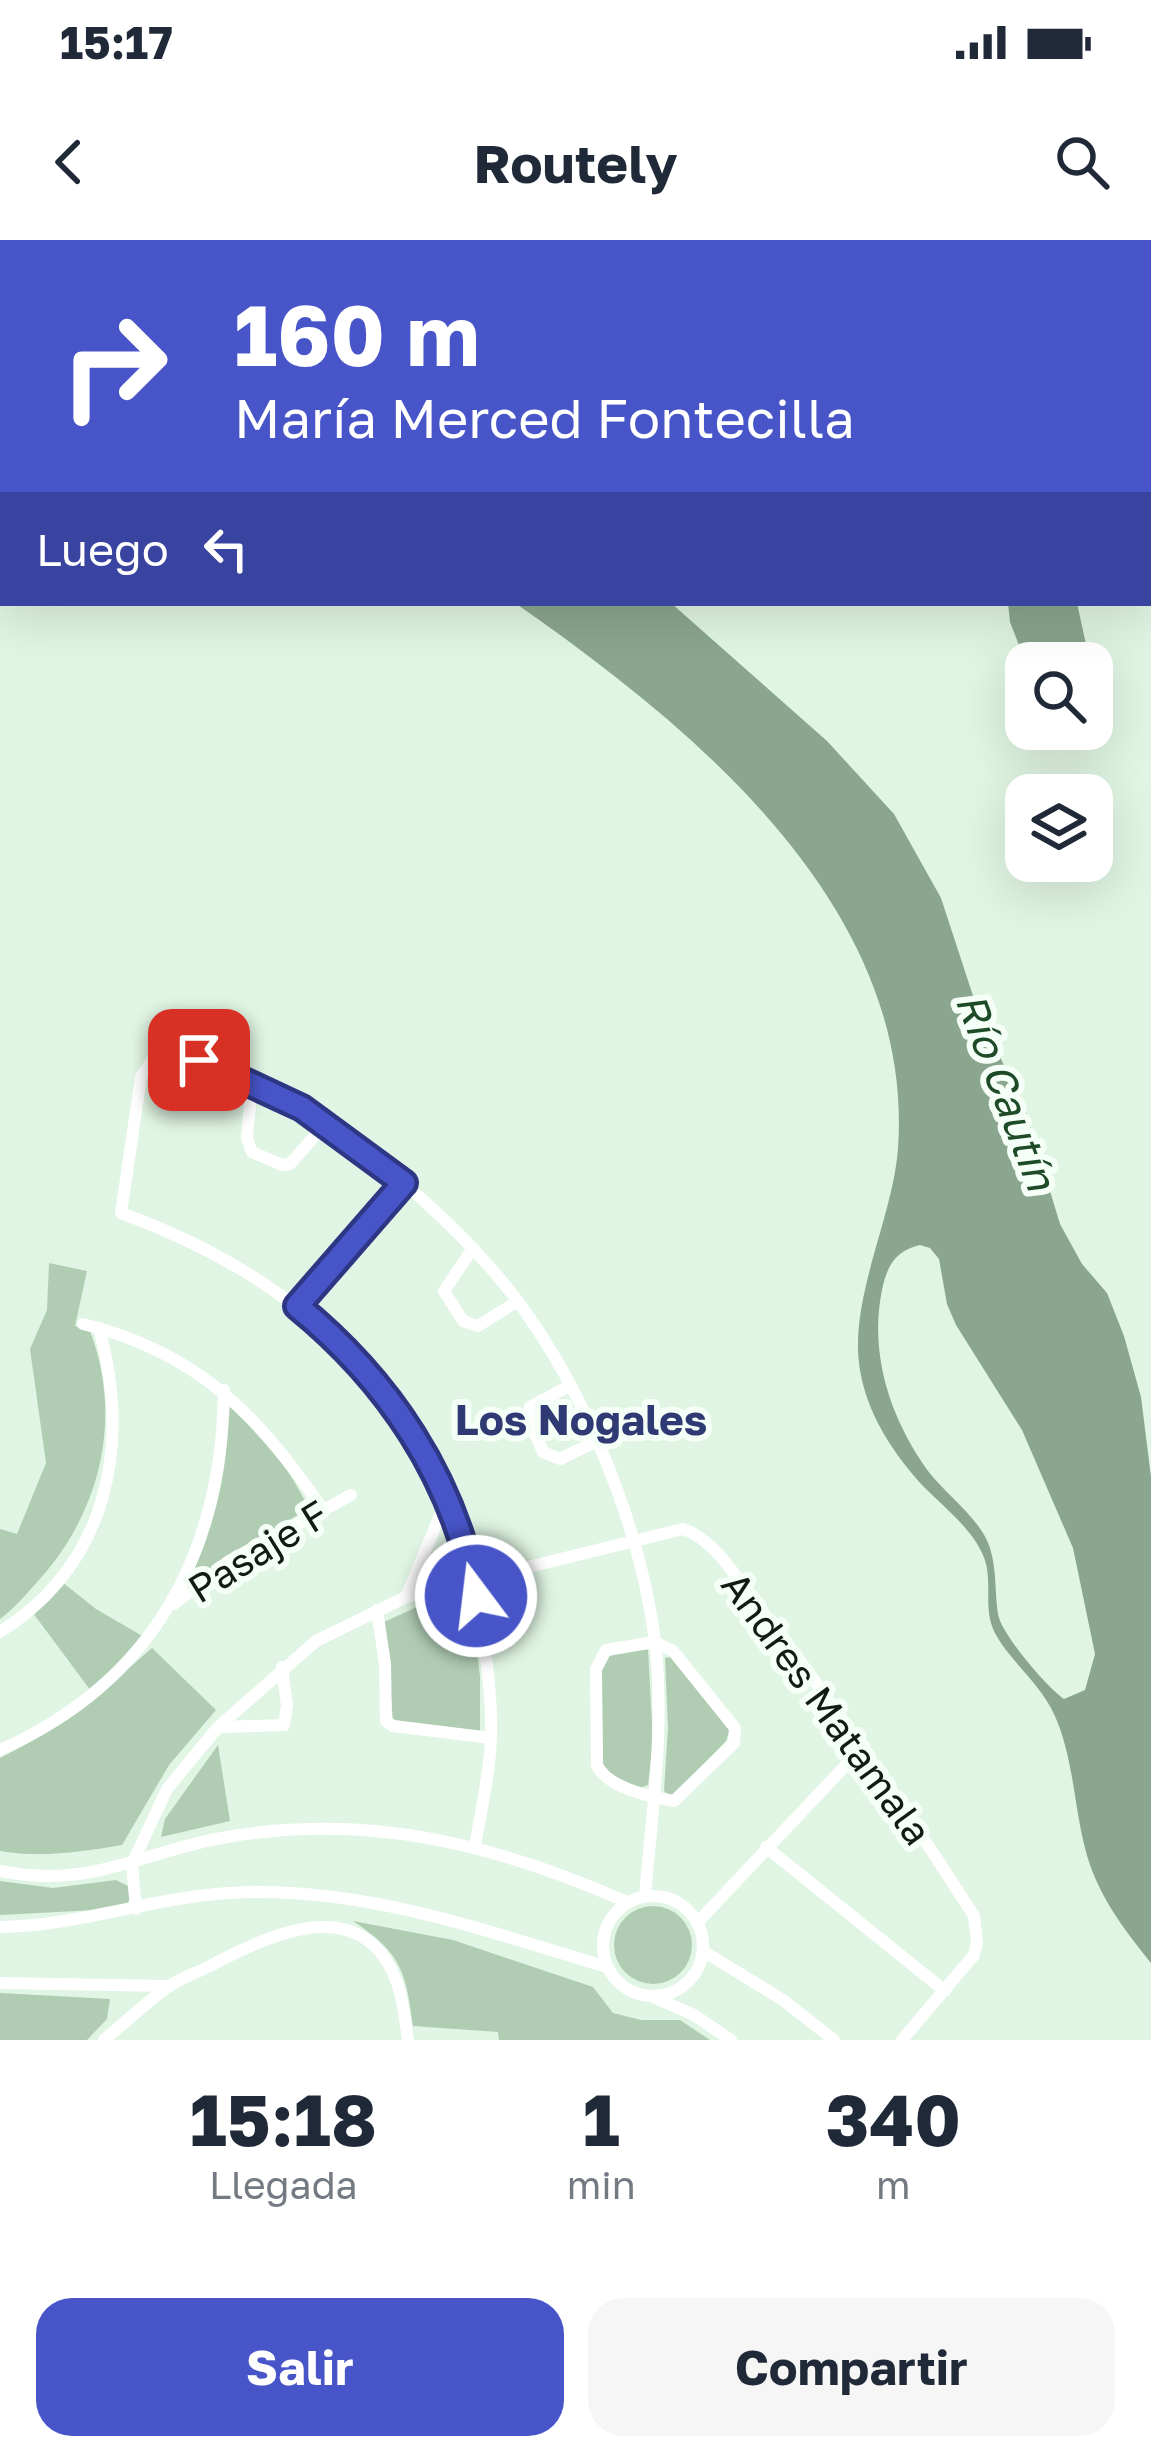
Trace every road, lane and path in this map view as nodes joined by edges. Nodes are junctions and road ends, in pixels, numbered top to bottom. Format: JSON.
{"nodes":[{"id":1,"x":252,"y":1082,"type":"junction"},
{"id":2,"x":327,"y":1122,"type":"junction"},
{"id":3,"x":404,"y":1183,"type":"junction"},
{"id":4,"x":473,"y":1249,"type":"junction"},
{"id":5,"x":518,"y":1301,"type":"junction"},
{"id":6,"x":297,"y":1306,"type":"junction"},
{"id":7,"x":83,"y":1324,"type":"dead end"},
{"id":8,"x":99,"y":1328,"type":"junction"},
{"id":9,"x":569,"y":1386,"type":"junction"},
{"id":10,"x":224,"y":1390,"type":"junction"},
{"id":11,"x":598,"y":1440,"type":"junction"},
{"id":12,"x":351,"y":1495,"type":"dead end"},
{"id":13,"x":446,"y":1501,"type":"junction"},
{"id":14,"x":321,"y":1508,"type":"junction"},
{"id":15,"x":634,"y":1540,"type":"junction"},
{"id":16,"x":472,"y":1580,"type":"junction"},
{"id":17,"x":406,"y":1597,"type":"junction"},
{"id":18,"x":166,"y":1610,"type":"junction"},
{"id":19,"x":377,"y":1610,"type":"junction"},
{"id":20,"x":0,"y":1632,"type":"edge"},
{"id":21,"x":655,"y":1642,"type":"junction"},
{"id":22,"x":282,"y":1667,"type":"junction"},
{"id":23,"x":218,"y":1727,"type":"junction"},
{"id":24,"x":491,"y":1738,"type":"junction"},
{"id":25,"x":864,"y":1746,"type":"junction"},
{"id":26,"x":0,"y":1750,"type":"edge"},
{"id":27,"x":653,"y":1797,"type":"junction"},
{"id":28,"x":475,"y":1846,"type":"junction"},
{"id":29,"x":766,"y":1847,"type":"junction"},
{"id":30,"x":132,"y":1864,"type":"junction"},
{"id":31,"x":0,"y":1870,"type":"edge"},
{"id":32,"x":645,"y":1896,"type":"junction"},
{"id":33,"x":627,"y":1902,"type":"junction"},
{"id":34,"x":136,"y":1909,"type":"junction"},
{"id":35,"x":698,"y":1923,"type":"junction"},
{"id":36,"x":0,"y":1927,"type":"edge"},
{"id":37,"x":703,"y":1951,"type":"junction"},
{"id":38,"x":608,"y":1967,"type":"junction"},
{"id":39,"x":0,"y":1983,"type":"edge"},
{"id":40,"x":169,"y":1986,"type":"junction"},
{"id":41,"x":945,"y":1991,"type":"junction"},
{"id":42,"x":652,"y":1996,"type":"junction"},
{"id":43,"x":104,"y":2040,"type":"edge"},
{"id":44,"x":408,"y":2040,"type":"edge"},
{"id":45,"x":731,"y":2040,"type":"edge"},
{"id":46,"x":834,"y":2040,"type":"edge"},
{"id":47,"x":902,"y":2040,"type":"edge"}],
"edges":[{"from":1,"to":2,"type":"street"},
{"from":1,"to":2,"type":"street"},
{"from":1,"to":6,"type":"street"},
{"from":2,"to":3,"type":"street"},
{"from":3,"to":4,"type":"street"},
{"from":3,"to":6,"type":"street"},
{"from":4,"to":5,"type":"street"},
{"from":4,"to":5,"type":"street"},
{"from":5,"to":9,"type":"street"},
{"from":6,"to":13,"type":"street"},
{"from":7,"to":8,"type":"street"},
{"from":8,"to":10,"type":"street"},
{"from":8,"to":20,"type":"street"},
{"from":9,"to":11,"type":"street"},
{"from":9,"to":11,"type":"street"},
{"from":10,"to":14,"type":"street"},
{"from":10,"to":18,"type":"street"},
{"from":11,"to":15,"type":"street"},
{"from":12,"to":14,"type":"street","name":"Pasaje F"},
{"from":13,"to":16,"type":"street"},
{"from":13,"to":17,"type":"street"},
{"from":14,"to":18,"type":"street","name":"Pasaje F"},
{"from":15,"to":16,"type":"street","name":"Andres Matamala"},
{"from":15,"to":21,"type":"street"},
{"from":15,"to":25,"type":"street","name":"Andres Matamala"},
{"from":16,"to":17,"type":"street","name":"Andres Matamala"},
{"from":16,"to":24,"type":"street"},
{"from":17,"to":19,"type":"street","name":"Andres Matamala"},
{"from":18,"to":26,"type":"street"},
{"from":19,"to":22,"type":"street","name":"Andres Matamala"},
{"from":19,"to":24,"type":"street"},
{"from":21,"to":27,"type":"street"},
{"from":21,"to":27,"type":"street"},
{"from":21,"to":27,"type":"street"},
{"from":22,"to":23,"type":"street","name":"Andres Matamala"},
{"from":22,"to":23,"type":"street"},
{"from":23,"to":30,"type":"street","name":"Andres Matamala"},
{"from":24,"to":28,"type":"street"},
{"from":25,"to":29,"type":"street"},
{"from":25,"to":41,"type":"street","name":"Andres Matamala"},
{"from":27,"to":32,"type":"street"},
{"from":28,"to":30,"type":"street"},
{"from":28,"to":33,"type":"street"},
{"from":29,"to":35,"type":"street"},
{"from":29,"to":41,"type":"street"},
{"from":30,"to":31,"type":"street"},
{"from":30,"to":34,"type":"street"},
{"from":32,"to":33,"type":"street"},
{"from":32,"to":35,"type":"street"},
{"from":33,"to":38,"type":"street"},
{"from":34,"to":36,"type":"street"},
{"from":34,"to":38,"type":"street"},
{"from":35,"to":37,"type":"street"},
{"from":37,"to":42,"type":"street"},
{"from":37,"to":46,"type":"street"},
{"from":38,"to":42,"type":"street"},
{"from":39,"to":40,"type":"street"},
{"from":40,"to":43,"type":"street"},
{"from":40,"to":44,"type":"street"},
{"from":41,"to":47,"type":"street"},
{"from":42,"to":45,"type":"street"}]}
